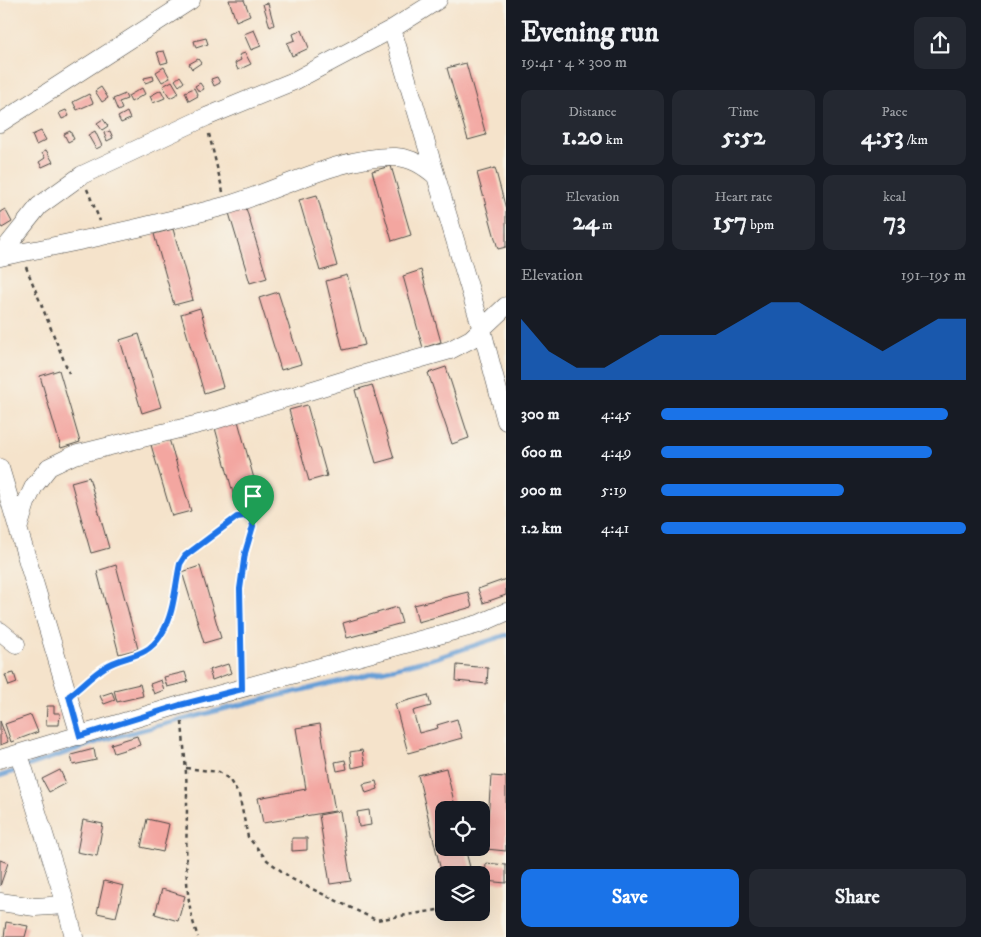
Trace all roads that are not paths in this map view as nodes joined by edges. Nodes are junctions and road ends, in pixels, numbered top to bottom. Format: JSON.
{"nodes":[{"id":1,"x":191,"y":0,"type":"edge"},
{"id":2,"x":438,"y":0,"type":"edge"},
{"id":3,"x":392,"y":29,"type":"junction"},
{"id":4,"x":0,"y":123,"type":"edge"},
{"id":5,"x":436,"y":176,"type":"junction"},
{"id":6,"x":0,"y":256,"type":"edge"},
{"id":7,"x":506,"y":306,"type":"edge"},
{"id":8,"x":482,"y":330,"type":"junction"},
{"id":9,"x":506,"y":421,"type":"edge"},
{"id":10,"x":0,"y":468,"type":"edge"},
{"id":11,"x":18,"y":529,"type":"junction"},
{"id":12,"x":506,"y":612,"type":"edge"},
{"id":13,"x":0,"y":631,"type":"edge"},
{"id":14,"x":16,"y":644,"type":"dead end"},
{"id":15,"x":80,"y":736,"type":"junction"},
{"id":16,"x":19,"y":754,"type":"junction"},
{"id":17,"x":0,"y":759,"type":"edge"},
{"id":18,"x":0,"y":902,"type":"edge"},
{"id":19,"x":66,"y":905,"type":"junction"},
{"id":20,"x":74,"y":937,"type":"edge"}],
"edges":[{"from":1,"to":4,"type":"street"},
{"from":2,"to":3,"type":"street"},
{"from":3,"to":5,"type":"street"},
{"from":3,"to":6,"type":"street"},
{"from":5,"to":6,"type":"street"},
{"from":5,"to":8,"type":"street"},
{"from":7,"to":8,"type":"street"},
{"from":8,"to":9,"type":"street"},
{"from":8,"to":11,"type":"street"},
{"from":10,"to":11,"type":"street"},
{"from":11,"to":15,"type":"street"},
{"from":12,"to":15,"type":"street"},
{"from":13,"to":14,"type":"street"},
{"from":15,"to":16,"type":"street"},
{"from":16,"to":17,"type":"street"},
{"from":16,"to":19,"type":"street"},
{"from":18,"to":19,"type":"street"},
{"from":19,"to":20,"type":"street"}]}
